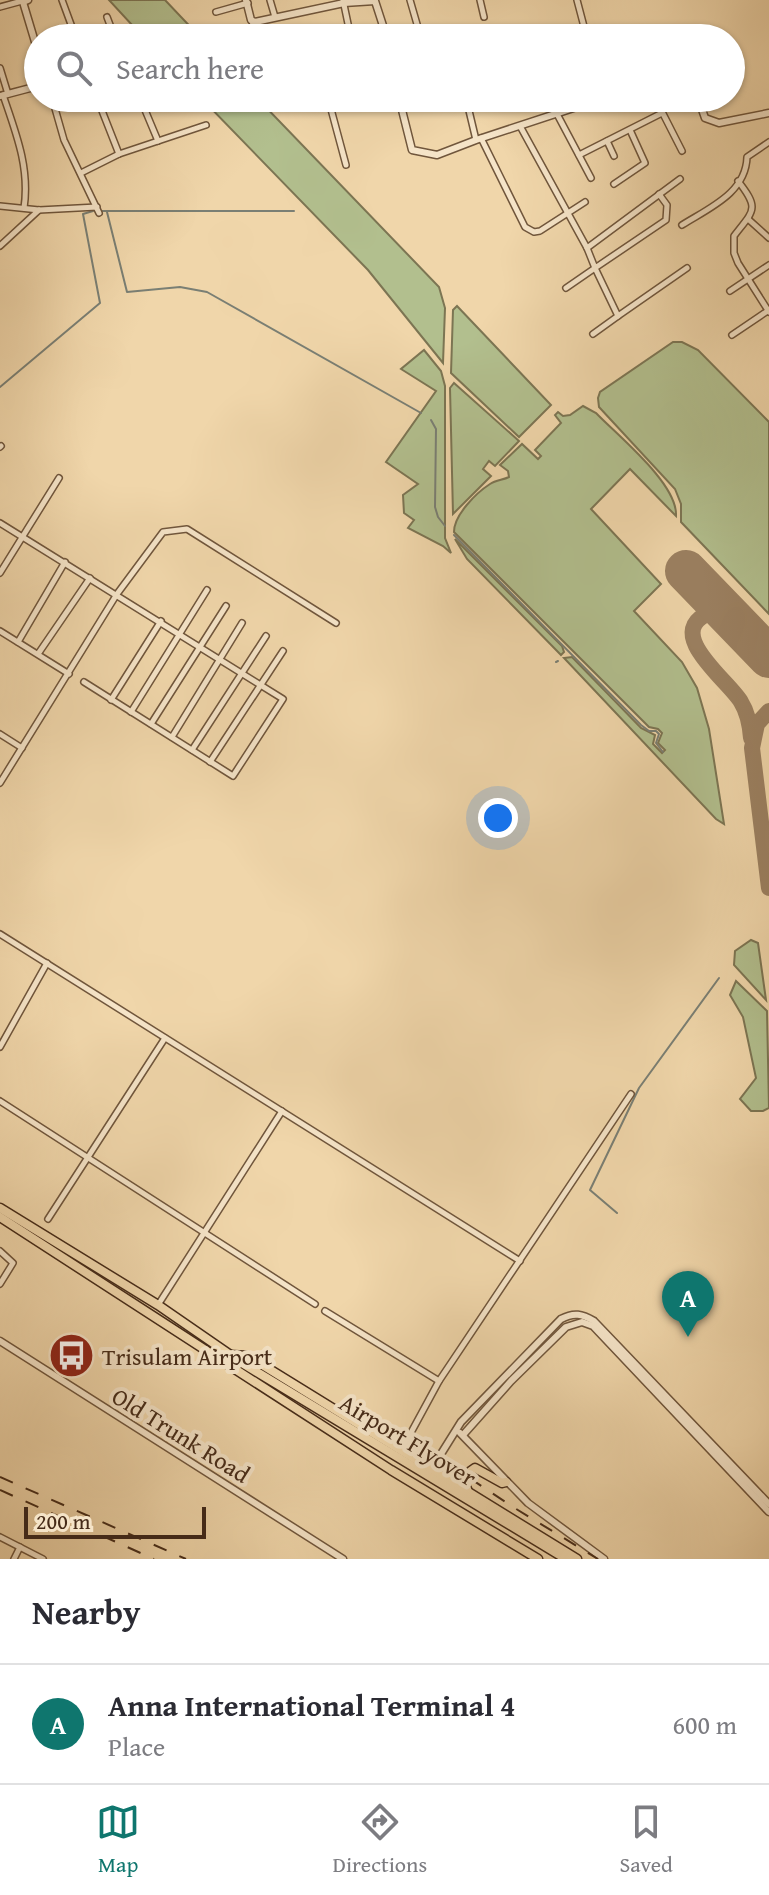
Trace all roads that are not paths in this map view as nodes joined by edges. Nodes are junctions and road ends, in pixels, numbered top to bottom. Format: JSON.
{"nodes":[{"id":1,"x":62,"y":0,"type":"edge"},
{"id":2,"x":270,"y":0,"type":"edge"},
{"id":3,"x":308,"y":0,"type":"edge"},
{"id":4,"x":375,"y":0,"type":"edge"},
{"id":5,"x":410,"y":0,"type":"edge"},
{"id":6,"x":480,"y":0,"type":"edge"},
{"id":7,"x":577,"y":0,"type":"edge"},
{"id":8,"x":24,"y":1,"type":"edge"},
{"id":9,"x":247,"y":1,"type":"edge"},
{"id":10,"x":343,"y":1,"type":"edge"},
{"id":11,"x":0,"y":7,"type":"edge"},
{"id":12,"x":310,"y":8,"type":"junction"},
{"id":13,"x":216,"y":12,"type":"dead end"},
{"id":14,"x":107,"y":17,"type":"dead end"},
{"id":15,"x":275,"y":17,"type":"junction"},
{"id":16,"x":484,"y":17,"type":"dead end"},
{"id":17,"x":251,"y":20,"type":"junction"},
{"id":18,"x":30,"y":24,"type":"edge"},
{"id":19,"x":71,"y":24,"type":"edge"},
{"id":20,"x":110,"y":24,"type":"edge"},
{"id":21,"x":252,"y":24,"type":"edge"},
{"id":22,"x":348,"y":24,"type":"edge"},
{"id":23,"x":383,"y":24,"type":"edge"},
{"id":24,"x":417,"y":24,"type":"edge"},
{"id":25,"x":583,"y":24,"type":"edge"},
{"id":26,"x":0,"y":68,"type":"edge"},
{"id":27,"x":24,"y":90,"type":"edge"},
{"id":28,"x":4,"y":95,"type":"edge"},
{"id":29,"x":56,"y":112,"type":"edge"},
{"id":30,"x":102,"y":112,"type":"edge"},
{"id":31,"x":146,"y":112,"type":"edge"},
{"id":32,"x":332,"y":112,"type":"edge"},
{"id":33,"x":403,"y":112,"type":"edge"},
{"id":34,"x":470,"y":112,"type":"edge"},
{"id":35,"x":563,"y":112,"type":"edge"},
{"id":36,"x":703,"y":112,"type":"edge"},
{"id":37,"x":662,"y":113,"type":"joint"},
{"id":38,"x":769,"y":113,"type":"edge"},
{"id":39,"x":557,"y":114,"type":"junction"},
{"id":40,"x":206,"y":125,"type":"dead end"},
{"id":41,"x":520,"y":126,"type":"junction"},
{"id":42,"x":630,"y":130,"type":"junction"},
{"id":43,"x":478,"y":139,"type":"junction"},
{"id":44,"x":158,"y":141,"type":"junction"},
{"id":45,"x":607,"y":141,"type":"junction"},
{"id":46,"x":769,"y":142,"type":"edge"},
{"id":47,"x":682,"y":151,"type":"dead end"},
{"id":48,"x":119,"y":154,"type":"junction"},
{"id":49,"x":579,"y":155,"type":"junction"},
{"id":50,"x":614,"y":156,"type":"dead end"},
{"id":51,"x":346,"y":165,"type":"dead end"},
{"id":52,"x":81,"y":173,"type":"junction"},
{"id":53,"x":591,"y":178,"type":"dead end"},
{"id":54,"x":680,"y":179,"type":"dead end"},
{"id":55,"x":738,"y":181,"type":"junction"},
{"id":56,"x":614,"y":184,"type":"dead end"},
{"id":57,"x":659,"y":194,"type":"junction"},
{"id":58,"x":585,"y":202,"type":"dead end"},
{"id":59,"x":0,"y":206,"type":"edge"},
{"id":60,"x":24,"y":208,"type":"junction"},
{"id":61,"x":39,"y":210,"type":"junction"},
{"id":62,"x":566,"y":213,"type":"junction"},
{"id":63,"x":748,"y":219,"type":"junction"},
{"id":64,"x":682,"y":225,"type":"dead end"},
{"id":65,"x":769,"y":238,"type":"edge"},
{"id":66,"x":0,"y":246,"type":"edge"},
{"id":67,"x":587,"y":248,"type":"junction"},
{"id":68,"x":769,"y":265,"type":"edge"},
{"id":69,"x":595,"y":268,"type":"junction"},
{"id":70,"x":687,"y":268,"type":"dead end"},
{"id":71,"x":748,"y":279,"type":"junction"},
{"id":72,"x":566,"y":288,"type":"dead end"},
{"id":73,"x":730,"y":291,"type":"dead end"},
{"id":74,"x":769,"y":311,"type":"edge"},
{"id":75,"x":618,"y":316,"type":"junction"},
{"id":76,"x":593,"y":334,"type":"dead end"},
{"id":77,"x":732,"y":335,"type":"dead end"},
{"id":78,"x":59,"y":478,"type":"dead end"},
{"id":79,"x":0,"y":523,"type":"edge"},
{"id":80,"x":24,"y":538,"type":"junction"},
{"id":81,"x":65,"y":562,"type":"junction"},
{"id":82,"x":0,"y":573,"type":"edge"},
{"id":83,"x":90,"y":578,"type":"junction"},
{"id":84,"x":207,"y":590,"type":"dead end"},
{"id":85,"x":117,"y":594,"type":"junction"},
{"id":86,"x":226,"y":606,"type":"dead end"},
{"id":87,"x":161,"y":621,"type":"junction"},
{"id":88,"x":242,"y":623,"type":"dead end"},
{"id":89,"x":336,"y":623,"type":"dead end"},
{"id":90,"x":0,"y":631,"type":"edge"},
{"id":91,"x":180,"y":634,"type":"junction"},
{"id":92,"x":266,"y":636,"type":"dead end"},
{"id":93,"x":18,"y":642,"type":"junction"},
{"id":94,"x":200,"y":646,"type":"junction"},
{"id":95,"x":283,"y":651,"type":"dead end"},
{"id":96,"x":38,"y":654,"type":"junction"},
{"id":97,"x":220,"y":660,"type":"junction"},
{"id":98,"x":241,"y":672,"type":"junction"},
{"id":99,"x":69,"y":674,"type":"junction"},
{"id":100,"x":84,"y":682,"type":"dead end"},
{"id":101,"x":261,"y":685,"type":"junction"},
{"id":102,"x":111,"y":700,"type":"junction"},
{"id":103,"x":131,"y":712,"type":"junction"},
{"id":104,"x":151,"y":724,"type":"junction"},
{"id":105,"x":0,"y":734,"type":"edge"},
{"id":106,"x":172,"y":737,"type":"junction"},
{"id":107,"x":22,"y":748,"type":"junction"},
{"id":108,"x":192,"y":750,"type":"junction"},
{"id":109,"x":210,"y":762,"type":"junction"},
{"id":110,"x":1,"y":781,"type":"edge"},
{"id":111,"x":0,"y":934,"type":"edge"},
{"id":112,"x":47,"y":963,"type":"junction"},
{"id":113,"x":165,"y":1038,"type":"junction"},
{"id":114,"x":0,"y":1047,"type":"edge"},
{"id":115,"x":631,"y":1094,"type":"dead end"},
{"id":116,"x":0,"y":1101,"type":"edge"},
{"id":117,"x":282,"y":1111,"type":"junction"},
{"id":118,"x":87,"y":1156,"type":"junction"},
{"id":119,"x":0,"y":1208,"type":"edge"},
{"id":120,"x":0,"y":1217,"type":"edge"},
{"id":121,"x":48,"y":1219,"type":"dead end"},
{"id":122,"x":204,"y":1231,"type":"junction"},
{"id":123,"x":0,"y":1251,"type":"edge"},
{"id":124,"x":520,"y":1261,"type":"junction"},
{"id":125,"x":0,"y":1284,"type":"edge"},
{"id":126,"x":315,"y":1304,"type":"dead end"},
{"id":127,"x":158,"y":1305,"type":"junction"},
{"id":128,"x":325,"y":1311,"type":"dead end"},
{"id":129,"x":0,"y":1341,"type":"edge"},
{"id":130,"x":229,"y":1355,"type":"junction"},
{"id":131,"x":439,"y":1381,"type":"junction"},
{"id":132,"x":456,"y":1428,"type":"junction"},
{"id":133,"x":463,"y":1435,"type":"junction"},
{"id":134,"x":401,"y":1452,"type":"junction"},
{"id":135,"x":431,"y":1470,"type":"junction"},
{"id":136,"x":506,"y":1482,"type":"junction"},
{"id":137,"x":769,"y":1504,"type":"edge"},
{"id":138,"x":769,"y":1512,"type":"edge"},
{"id":139,"x":510,"y":1518,"type":"junction"},
{"id":140,"x":0,"y":1537,"type":"edge"},
{"id":141,"x":20,"y":1547,"type":"junction"},
{"id":142,"x":14,"y":1559,"type":"edge"},
{"id":143,"x":43,"y":1559,"type":"edge"},
{"id":144,"x":343,"y":1559,"type":"edge"},
{"id":145,"x":538,"y":1559,"type":"edge"},
{"id":146,"x":566,"y":1559,"type":"edge"},
{"id":147,"x":577,"y":1559,"type":"edge"},
{"id":148,"x":604,"y":1559,"type":"edge"}],
"edges":[{"from":1,"to":19,"type":"street"},
{"from":2,"to":15,"type":"street"},
{"from":3,"to":12,"type":"street"},
{"from":4,"to":10,"type":"street"},
{"from":4,"to":23,"type":"street"},
{"from":5,"to":24,"type":"street"},
{"from":6,"to":16,"type":"street"},
{"from":7,"to":25,"type":"street"},
{"from":8,"to":11,"type":"street"},
{"from":8,"to":18,"type":"street"},
{"from":9,"to":13,"type":"street"},
{"from":9,"to":17,"type":"street"},
{"from":10,"to":12,"type":"street"},
{"from":10,"to":22,"type":"street"},
{"from":12,"to":15,"type":"street"},
{"from":14,"to":20,"type":"street"},
{"from":15,"to":17,"type":"street"},
{"from":17,"to":21,"type":"street"},
{"from":26,"to":28,"type":"street"},
{"from":27,"to":28,"type":"street"},
{"from":28,"to":60,"type":"street"},
{"from":29,"to":52,"type":"street"},
{"from":30,"to":48,"type":"street"},
{"from":31,"to":44,"type":"street"},
{"from":32,"to":51,"type":"street"},
{"from":33,"to":43,"type":"street"},
{"from":34,"to":43,"type":"street"},
{"from":35,"to":39,"type":"street"},
{"from":36,"to":38,"type":"street"},
{"from":37,"to":42,"type":"street"},
{"from":37,"to":47,"type":"street"},
{"from":39,"to":41,"type":"street"},
{"from":39,"to":49,"type":"street"},
{"from":40,"to":44,"type":"street"},
{"from":41,"to":43,"type":"street"},
{"from":41,"to":62,"type":"street"},
{"from":42,"to":45,"type":"street"},
{"from":42,"to":56,"type":"street"},
{"from":43,"to":62,"type":"street"},
{"from":44,"to":48,"type":"street"},
{"from":45,"to":49,"type":"street"},
{"from":45,"to":50,"type":"street"},
{"from":46,"to":55,"type":"street"},
{"from":48,"to":52,"type":"street"},
{"from":49,"to":53,"type":"street"},
{"from":52,"to":61,"type":"street"},
{"from":54,"to":57,"type":"street"},
{"from":55,"to":63,"type":"street"},
{"from":55,"to":64,"type":"street"},
{"from":57,"to":67,"type":"street"},
{"from":57,"to":69,"type":"street"},
{"from":58,"to":62,"type":"street"},
{"from":59,"to":60,"type":"street"},
{"from":60,"to":61,"type":"street"},
{"from":61,"to":66,"type":"street"},
{"from":62,"to":67,"type":"street"},
{"from":63,"to":65,"type":"street"},
{"from":63,"to":71,"type":"street"},
{"from":67,"to":69,"type":"street"},
{"from":68,"to":71,"type":"street"},
{"from":69,"to":72,"type":"street"},
{"from":69,"to":75,"type":"street"},
{"from":70,"to":75,"type":"street"},
{"from":71,"to":73,"type":"street"},
{"from":71,"to":74,"type":"street"},
{"from":74,"to":77,"type":"street"},
{"from":75,"to":76,"type":"street"},
{"from":78,"to":80,"type":"street"},
{"from":79,"to":80,"type":"street"},
{"from":80,"to":81,"type":"street"},
{"from":80,"to":82,"type":"street"},
{"from":81,"to":83,"type":"street"},
{"from":81,"to":93,"type":"street"},
{"from":83,"to":85,"type":"street"},
{"from":83,"to":96,"type":"street"},
{"from":84,"to":91,"type":"street"},
{"from":85,"to":87,"type":"street"},
{"from":85,"to":89,"type":"street"},
{"from":85,"to":99,"type":"street"},
{"from":86,"to":94,"type":"street"},
{"from":87,"to":91,"type":"street"},
{"from":87,"to":102,"type":"street"},
{"from":88,"to":97,"type":"street"},
{"from":90,"to":93,"type":"street"},
{"from":91,"to":94,"type":"street"},
{"from":91,"to":103,"type":"street"},
{"from":92,"to":98,"type":"street"},
{"from":93,"to":96,"type":"street"},
{"from":94,"to":97,"type":"street"},
{"from":94,"to":104,"type":"street"},
{"from":95,"to":101,"type":"street"},
{"from":96,"to":99,"type":"street"},
{"from":97,"to":98,"type":"street"},
{"from":97,"to":106,"type":"street"},
{"from":98,"to":101,"type":"street"},
{"from":98,"to":108,"type":"street"},
{"from":99,"to":107,"type":"street"},
{"from":100,"to":102,"type":"street"},
{"from":101,"to":109,"type":"street"},
{"from":101,"to":109,"type":"street"},
{"from":102,"to":103,"type":"street"},
{"from":103,"to":104,"type":"street"},
{"from":104,"to":106,"type":"street"},
{"from":105,"to":107,"type":"street"},
{"from":106,"to":108,"type":"street"},
{"from":107,"to":110,"type":"street"},
{"from":108,"to":109,"type":"street"},
{"from":111,"to":112,"type":"street"},
{"from":112,"to":113,"type":"street"},
{"from":112,"to":114,"type":"street"},
{"from":113,"to":117,"type":"street"},
{"from":113,"to":118,"type":"street"},
{"from":115,"to":124,"type":"street"},
{"from":116,"to":118,"type":"street"},
{"from":117,"to":122,"type":"street"},
{"from":117,"to":124,"type":"street"},
{"from":118,"to":121,"type":"street"},
{"from":118,"to":122,"type":"street"},
{"from":119,"to":127,"type":"main road"},
{"from":120,"to":145,"type":"main road"},
{"from":122,"to":126,"type":"street"},
{"from":122,"to":127,"type":"street"},
{"from":123,"to":125,"type":"street"},
{"from":124,"to":131,"type":"street"},
{"from":127,"to":130,"type":"main road"},
{"from":128,"to":131,"type":"street"},
{"from":129,"to":144,"type":"street","name":"Old Trunk Road"},
{"from":130,"to":134,"type":"main road"},
{"from":130,"to":146,"type":"main road","name":"Airport Flyover"},
{"from":131,"to":134,"type":"street"},
{"from":132,"to":133,"type":"street"},
{"from":132,"to":135,"type":"street"},
{"from":132,"to":137,"type":"street"},
{"from":133,"to":136,"type":"street"},
{"from":133,"to":138,"type":"street"},
{"from":134,"to":135,"type":"main road"},
{"from":135,"to":139,"type":"main road"},
{"from":136,"to":139,"type":"main road"},
{"from":136,"to":148,"type":"street"},
{"from":139,"to":147,"type":"main road"},
{"from":140,"to":141,"type":"street"},
{"from":141,"to":142,"type":"street"},
{"from":141,"to":143,"type":"street"}]}
